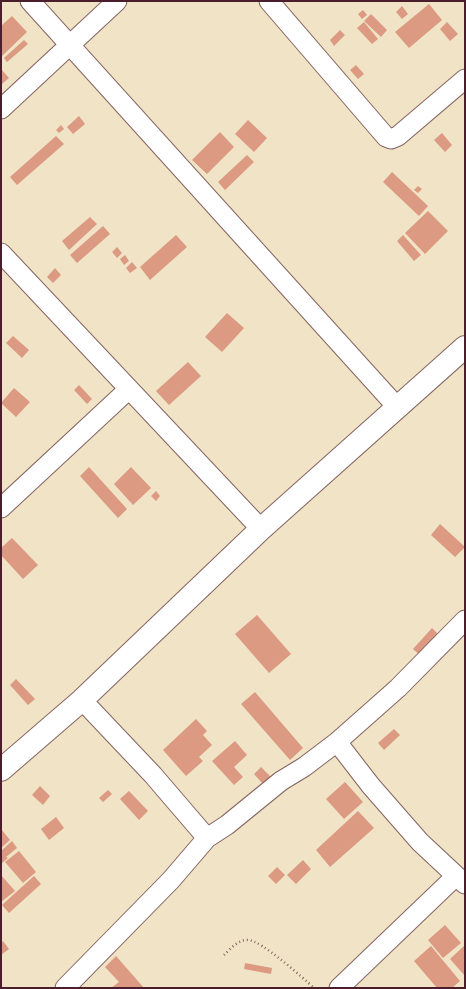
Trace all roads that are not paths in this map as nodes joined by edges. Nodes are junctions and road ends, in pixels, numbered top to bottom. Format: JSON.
{"nodes":[{"id":1,"x":30,"y":1,"type":"edge"},
{"id":2,"x":117,"y":1,"type":"edge"},
{"id":3,"x":274,"y":3,"type":"edge"},
{"id":4,"x":70,"y":45,"type":"junction"},
{"id":5,"x":464,"y":82,"type":"edge"},
{"id":6,"x":1,"y":109,"type":"edge"},
{"id":7,"x":1,"y":252,"type":"edge"},
{"id":8,"x":465,"y":347,"type":"edge"},
{"id":9,"x":129,"y":389,"type":"junction"},
{"id":10,"x":398,"y":408,"type":"junction"},
{"id":11,"x":1,"y":508,"type":"edge"},
{"id":12,"x":261,"y":529,"type":"junction"},
{"id":13,"x":462,"y":629,"type":"edge"},
{"id":14,"x":82,"y":700,"type":"junction"},
{"id":15,"x":337,"y":742,"type":"junction"},
{"id":16,"x":1,"y":770,"type":"edge"},
{"id":17,"x":207,"y":838,"type":"junction"},
{"id":18,"x":461,"y":880,"type":"edge"},
{"id":19,"x":65,"y":988,"type":"edge"},
{"id":20,"x":339,"y":988,"type":"edge"}],
"edges":[{"from":1,"to":4,"type":"street"},
{"from":2,"to":4,"type":"street"},
{"from":3,"to":5,"type":"street"},
{"from":4,"to":6,"type":"street"},
{"from":4,"to":10,"type":"street"},
{"from":7,"to":9,"type":"street"},
{"from":8,"to":10,"type":"street"},
{"from":9,"to":11,"type":"street"},
{"from":9,"to":12,"type":"street"},
{"from":10,"to":12,"type":"street"},
{"from":12,"to":14,"type":"street"},
{"from":13,"to":15,"type":"street"},
{"from":14,"to":16,"type":"street"},
{"from":14,"to":17,"type":"street"},
{"from":15,"to":17,"type":"street"},
{"from":15,"to":18,"type":"street"},
{"from":17,"to":19,"type":"street"},
{"from":18,"to":20,"type":"street"}]}
